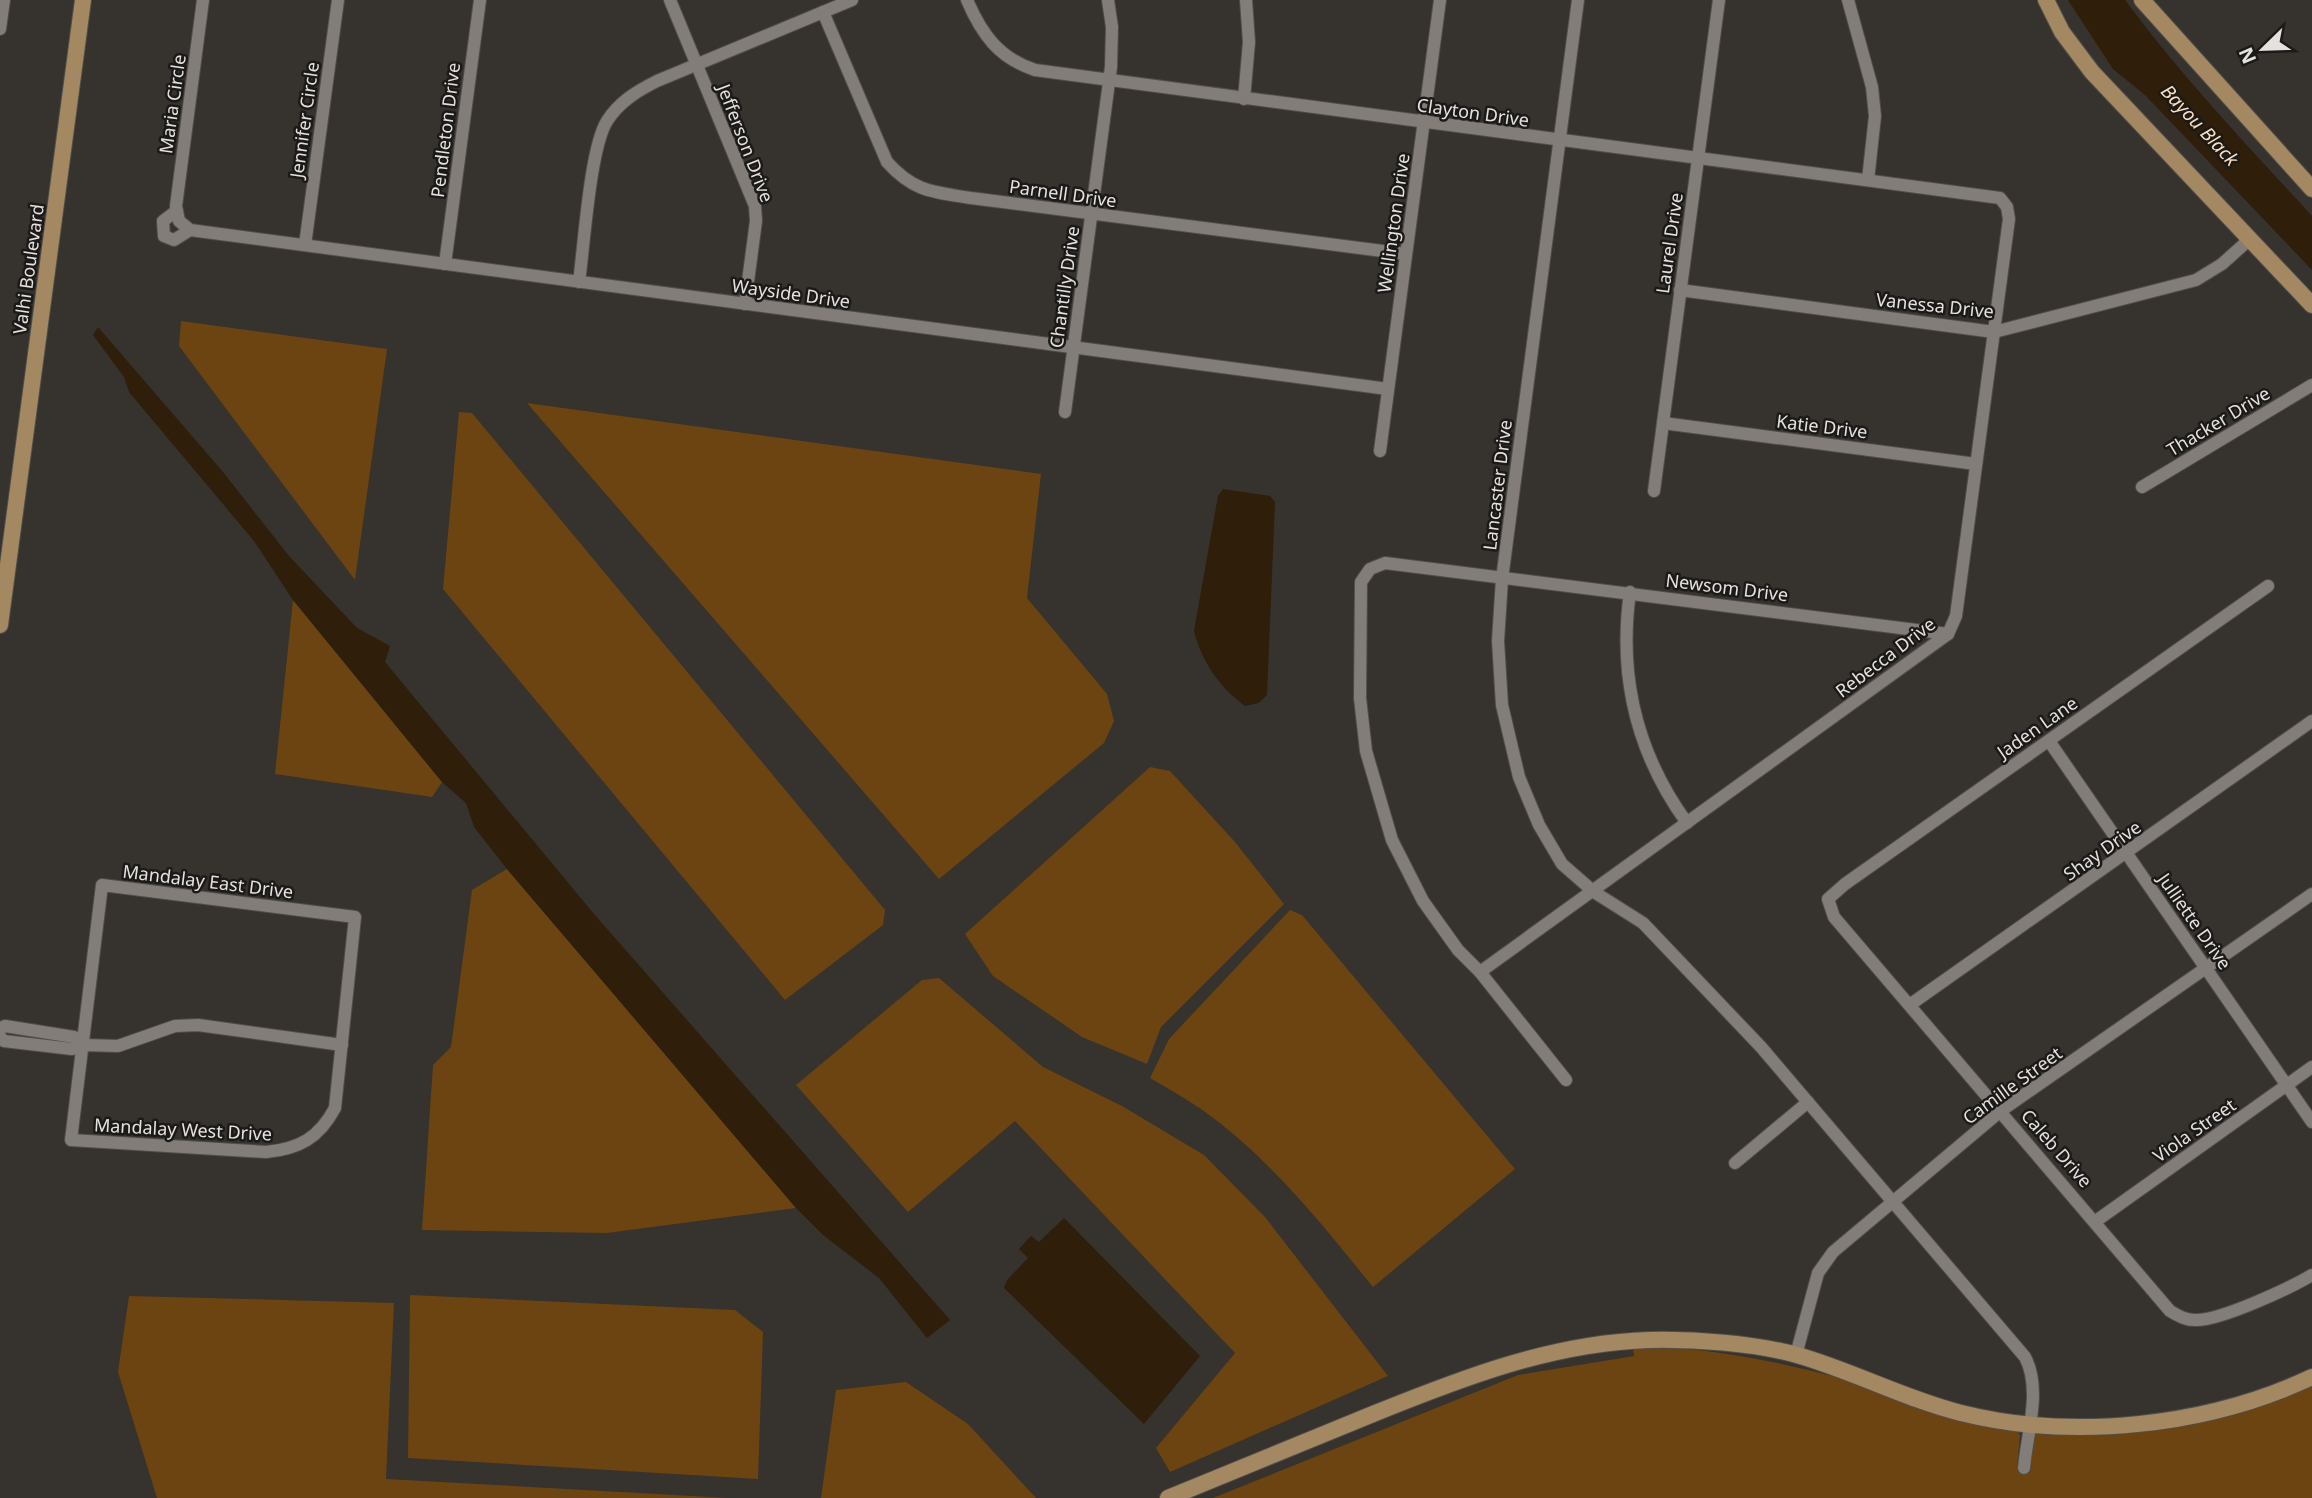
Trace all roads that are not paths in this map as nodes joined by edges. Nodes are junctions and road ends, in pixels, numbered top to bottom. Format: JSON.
{"nodes":[{"id":1,"x":4,"y":0,"type":"edge"},
{"id":2,"x":82,"y":0,"type":"edge"},
{"id":3,"x":203,"y":0,"type":"edge"},
{"id":4,"x":338,"y":0,"type":"edge"},
{"id":5,"x":480,"y":0,"type":"edge"},
{"id":6,"x":670,"y":0,"type":"edge"},
{"id":7,"x":852,"y":0,"type":"edge"},
{"id":8,"x":967,"y":0,"type":"edge"},
{"id":9,"x":1108,"y":0,"type":"edge"},
{"id":10,"x":1246,"y":0,"type":"edge"},
{"id":11,"x":1440,"y":0,"type":"edge"},
{"id":12,"x":1578,"y":0,"type":"edge"},
{"id":13,"x":1719,"y":0,"type":"edge"},
{"id":14,"x":1847,"y":0,"type":"edge"},
{"id":15,"x":2046,"y":0,"type":"edge"},
{"id":16,"x":2142,"y":0,"type":"edge"},
{"id":17,"x":823,"y":12,"type":"junction"},
{"id":18,"x":0,"y":29,"type":"edge"},
{"id":19,"x":697,"y":64,"type":"junction"},
{"id":20,"x":1109,"y":81,"type":"junction"},
{"id":21,"x":1244,"y":99,"type":"junction"},
{"id":22,"x":1424,"y":123,"type":"junction"},
{"id":23,"x":1560,"y":141,"type":"junction"},
{"id":24,"x":1698,"y":158,"type":"junction"},
{"id":25,"x":1868,"y":180,"type":"junction"},
{"id":26,"x":2312,"y":189,"type":"edge"},
{"id":27,"x":2005,"y":204,"type":"joint"},
{"id":28,"x":176,"y":212,"type":"junction"},
{"id":29,"x":1092,"y":214,"type":"junction"},
{"id":30,"x":190,"y":230,"type":"junction"},
{"id":31,"x":2251,"y":237,"type":"junction"},
{"id":32,"x":305,"y":246,"type":"junction"},
{"id":33,"x":1406,"y":254,"type":"junction"},
{"id":34,"x":445,"y":264,"type":"junction"},
{"id":35,"x":579,"y":282,"type":"junction"},
{"id":36,"x":1680,"y":290,"type":"junction"},
{"id":37,"x":745,"y":304,"type":"junction"},
{"id":38,"x":2312,"y":305,"type":"edge"},
{"id":39,"x":1994,"y":332,"type":"junction"},
{"id":40,"x":1074,"y":348,"type":"junction"},
{"id":41,"x":2312,"y":386,"type":"edge"},
{"id":42,"x":1388,"y":389,"type":"junction"},
{"id":43,"x":1065,"y":412,"type":"dead end"},
{"id":44,"x":1663,"y":423,"type":"junction"},
{"id":45,"x":1380,"y":452,"type":"dead end"},
{"id":46,"x":1976,"y":464,"type":"junction"},
{"id":47,"x":2142,"y":487,"type":"dead end"},
{"id":48,"x":1654,"y":491,"type":"dead end"},
{"id":49,"x":1502,"y":579,"type":"junction"},
{"id":50,"x":2269,"y":586,"type":"dead end"},
{"id":51,"x":1630,"y":592,"type":"junction"},
{"id":52,"x":0,"y":625,"type":"edge"},
{"id":53,"x":1948,"y":634,"type":"junction"},
{"id":54,"x":2312,"y":721,"type":"edge"},
{"id":55,"x":2049,"y":741,"type":"junction"},
{"id":56,"x":1687,"y":823,"type":"junction"},
{"id":57,"x":2127,"y":854,"type":"junction"},
{"id":58,"x":1594,"y":892,"type":"junction"},
{"id":59,"x":2312,"y":894,"type":"edge"},
{"id":60,"x":1828,"y":899,"type":"joint"},
{"id":61,"x":355,"y":918,"type":"joint"},
{"id":62,"x":2206,"y":969,"type":"junction"},
{"id":63,"x":1480,"y":972,"type":"junction"},
{"id":64,"x":1911,"y":1004,"type":"junction"},
{"id":65,"x":0,"y":1029,"type":"edge"},
{"id":66,"x":0,"y":1037,"type":"edge"},
{"id":67,"x":83,"y":1045,"type":"junction"},
{"id":68,"x":342,"y":1045,"type":"junction"},
{"id":69,"x":2312,"y":1068,"type":"edge"},
{"id":70,"x":1566,"y":1080,"type":"dead end"},
{"id":71,"x":2287,"y":1086,"type":"junction"},
{"id":72,"x":1808,"y":1102,"type":"junction"},
{"id":73,"x":2002,"y":1110,"type":"junction"},
{"id":74,"x":2312,"y":1122,"type":"edge"},
{"id":75,"x":71,"y":1140,"type":"joint"},
{"id":76,"x":1735,"y":1163,"type":"dead end"},
{"id":77,"x":1893,"y":1202,"type":"junction"},
{"id":78,"x":2096,"y":1221,"type":"junction"},
{"id":79,"x":2312,"y":1275,"type":"edge"},
{"id":80,"x":1796,"y":1355,"type":"junction"},
{"id":81,"x":2312,"y":1377,"type":"edge"},
{"id":82,"x":2028,"y":1422,"type":"junction"},
{"id":83,"x":2024,"y":1468,"type":"dead end"},
{"id":84,"x":1174,"y":1495,"type":"edge"}],
"edges":[{"from":1,"to":18,"type":"street"},
{"from":2,"to":52,"type":"street","name":"Valhi Boulevard"},
{"from":3,"to":28,"type":"street","name":"Maria Circle"},
{"from":4,"to":32,"type":"street","name":"Jennifer Circle"},
{"from":5,"to":34,"type":"street","name":"Pendleton Drive"},
{"from":6,"to":19,"type":"street","name":"Jefferson Drive"},
{"from":7,"to":17,"type":"street"},
{"from":8,"to":20,"type":"street","name":"Clayton Drive"},
{"from":9,"to":20,"type":"street","name":"Chantilly Drive"},
{"from":10,"to":21,"type":"street"},
{"from":11,"to":22,"type":"street","name":"Wellington Drive"},
{"from":12,"to":23,"type":"street","name":"Lancaster Drive"},
{"from":13,"to":24,"type":"street","name":"Laurel Drive"},
{"from":14,"to":25,"type":"street"},
{"from":15,"to":31,"type":"street"},
{"from":16,"to":26,"type":"street"},
{"from":17,"to":19,"type":"street"},
{"from":17,"to":29,"type":"street","name":"Parnell Drive"},
{"from":19,"to":35,"type":"street"},
{"from":19,"to":37,"type":"street","name":"Jefferson Drive"},
{"from":20,"to":21,"type":"street","name":"Clayton Drive"},
{"from":20,"to":29,"type":"street","name":"Chantilly Drive"},
{"from":21,"to":22,"type":"street","name":"Clayton Drive"},
{"from":22,"to":23,"type":"street","name":"Clayton Drive"},
{"from":22,"to":33,"type":"street","name":"Wellington Drive"},
{"from":23,"to":24,"type":"street","name":"Clayton Drive"},
{"from":23,"to":49,"type":"street","name":"Lancaster Drive"},
{"from":24,"to":25,"type":"street","name":"Clayton Drive"},
{"from":24,"to":36,"type":"street","name":"Laurel Drive"},
{"from":25,"to":27,"type":"street","name":"Clayton Drive"},
{"from":27,"to":39,"type":"street","name":"Rebecca Drive"},
{"from":28,"to":30,"type":"street"},
{"from":28,"to":30,"type":"street","name":"Maria Circle"},
{"from":29,"to":33,"type":"street","name":"Parnell Drive"},
{"from":29,"to":40,"type":"street","name":"Chantilly Drive"},
{"from":30,"to":32,"type":"street","name":"Wayside Drive"},
{"from":31,"to":38,"type":"street"},
{"from":31,"to":39,"type":"street","name":"Vanessa Drive"},
{"from":32,"to":34,"type":"street","name":"Wayside Drive"},
{"from":33,"to":42,"type":"street","name":"Wellington Drive"},
{"from":34,"to":35,"type":"street","name":"Wayside Drive"},
{"from":35,"to":37,"type":"street","name":"Wayside Drive"},
{"from":36,"to":39,"type":"street","name":"Vanessa Drive"},
{"from":36,"to":44,"type":"street","name":"Laurel Drive"},
{"from":37,"to":40,"type":"street","name":"Wayside Drive"},
{"from":39,"to":46,"type":"street","name":"Rebecca Drive"},
{"from":40,"to":42,"type":"street","name":"Wayside Drive"},
{"from":40,"to":43,"type":"street","name":"Chantilly Drive"},
{"from":41,"to":47,"type":"street","name":"Thacker Drive"},
{"from":42,"to":45,"type":"street","name":"Wellington Drive"},
{"from":44,"to":46,"type":"street","name":"Katie Drive"},
{"from":44,"to":48,"type":"street","name":"Laurel Drive"},
{"from":46,"to":53,"type":"street","name":"Rebecca Drive"},
{"from":49,"to":51,"type":"street","name":"Newsom Drive"},
{"from":49,"to":58,"type":"street","name":"Lancaster Drive"},
{"from":49,"to":63,"type":"street","name":"Newsom Drive"},
{"from":50,"to":55,"type":"street","name":"Jaden Lane"},
{"from":51,"to":53,"type":"street","name":"Newsom Drive"},
{"from":51,"to":56,"type":"street"},
{"from":53,"to":56,"type":"street","name":"Rebecca Drive"},
{"from":54,"to":57,"type":"street","name":"Shay Drive"},
{"from":55,"to":57,"type":"street","name":"Julliette Drive"},
{"from":55,"to":60,"type":"street","name":"Jaden Lane"},
{"from":56,"to":58,"type":"street","name":"Rebecca Drive"},
{"from":57,"to":62,"type":"street","name":"Julliette Drive"},
{"from":57,"to":64,"type":"street","name":"Shay Drive"},
{"from":58,"to":63,"type":"street","name":"Rebecca Drive"},
{"from":58,"to":72,"type":"street","name":"Lancaster Drive"},
{"from":59,"to":62,"type":"street","name":"Camille Street"},
{"from":60,"to":64,"type":"street","name":"Caleb Drive"},
{"from":61,"to":67,"type":"street","name":"Mandalay East Drive"},
{"from":61,"to":68,"type":"street","name":"Mandalay West Drive"},
{"from":62,"to":71,"type":"street","name":"Julliette Drive"},
{"from":62,"to":73,"type":"street","name":"Camille Street"},
{"from":63,"to":70,"type":"street"},
{"from":64,"to":73,"type":"street","name":"Caleb Drive"},
{"from":65,"to":67,"type":"street"},
{"from":66,"to":67,"type":"street"},
{"from":67,"to":68,"type":"street"},
{"from":67,"to":75,"type":"street","name":"Mandalay East Drive"},
{"from":68,"to":75,"type":"street","name":"Mandalay West Drive"},
{"from":69,"to":71,"type":"street","name":"Viola Street"},
{"from":71,"to":74,"type":"street","name":"Julliette Drive"},
{"from":71,"to":78,"type":"street","name":"Viola Street"},
{"from":72,"to":76,"type":"street"},
{"from":72,"to":77,"type":"street","name":"Lancaster Drive"},
{"from":73,"to":77,"type":"street","name":"Camille Street"},
{"from":73,"to":78,"type":"street","name":"Caleb Drive"},
{"from":77,"to":80,"type":"street","name":"Camille Street"},
{"from":77,"to":82,"type":"street","name":"Lancaster Drive"},
{"from":78,"to":79,"type":"street","name":"Caleb Drive"},
{"from":80,"to":82,"type":"street"},
{"from":80,"to":84,"type":"street"},
{"from":81,"to":82,"type":"street"},
{"from":82,"to":83,"type":"street","name":"Lancaster Drive"}]}
